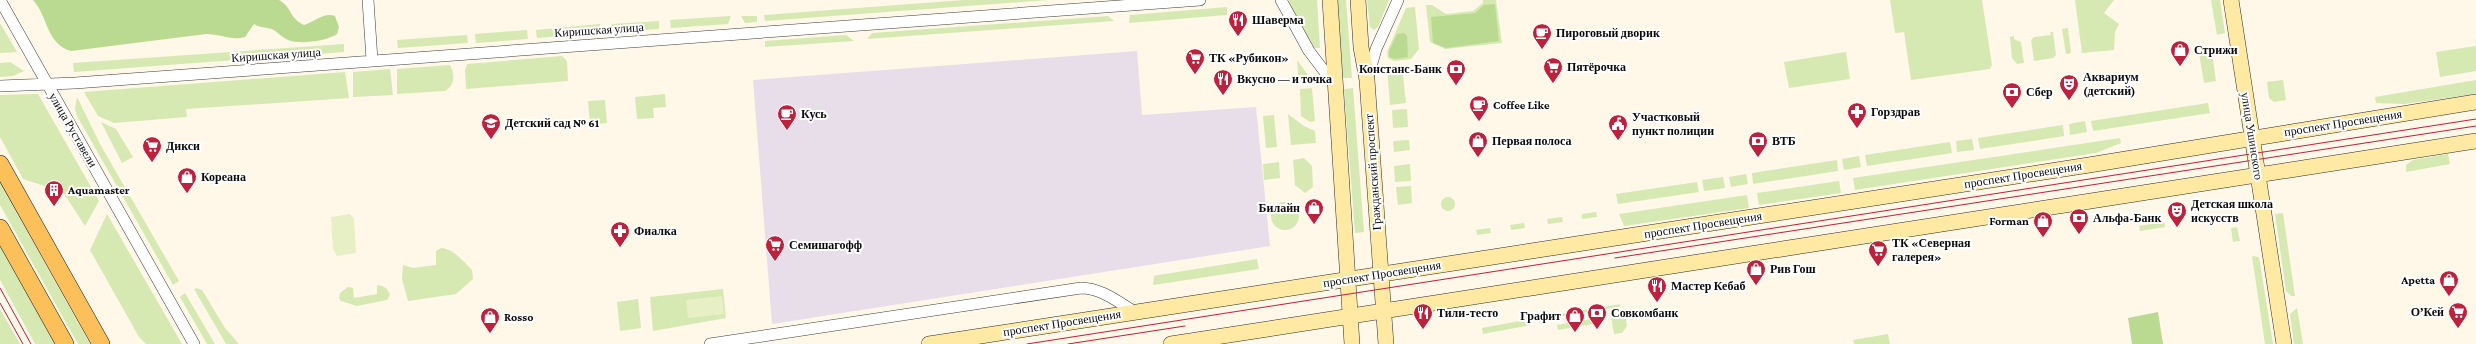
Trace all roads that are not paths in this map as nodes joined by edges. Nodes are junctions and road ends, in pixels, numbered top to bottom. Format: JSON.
{"nodes":[{"id":1,"x":0,"y":0,"type":"edge"},
{"id":2,"x":368,"y":0,"type":"edge"},
{"id":3,"x":1200,"y":0,"type":"edge"},
{"id":4,"x":1281,"y":0,"type":"edge"},
{"id":5,"x":1330,"y":0,"type":"edge"},
{"id":6,"x":1358,"y":0,"type":"edge"},
{"id":7,"x":1398,"y":0,"type":"edge"},
{"id":8,"x":2230,"y":0,"type":"edge"},
{"id":9,"x":372,"y":60,"type":"junction"},
{"id":10,"x":1367,"y":80,"type":"junction"},
{"id":11,"x":46,"y":83,"type":"junction"},
{"id":12,"x":1334,"y":84,"type":"junction"},
{"id":13,"x":0,"y":86,"type":"edge"},
{"id":14,"x":2476,"y":102,"type":"edge"},
{"id":15,"x":2252,"y":137,"type":"junction"},
{"id":16,"x":2476,"y":141,"type":"edge"},
{"id":17,"x":0,"y":164,"type":"edge"},
{"id":18,"x":2258,"y":175,"type":"junction"},
{"id":19,"x":0,"y":228,"type":"edge"},
{"id":20,"x":1380,"y":274,"type":"junction"},
{"id":21,"x":1347,"y":280,"type":"junction"},
{"id":22,"x":1383,"y":311,"type":"junction"},
{"id":23,"x":1135,"y":312,"type":"junction"},
{"id":24,"x":1350,"y":316,"type":"junction"},
{"id":25,"x":65,"y":344,"type":"edge"},
{"id":26,"x":101,"y":344,"type":"edge"},
{"id":27,"x":194,"y":344,"type":"edge"},
{"id":28,"x":710,"y":344,"type":"edge"},
{"id":29,"x":929,"y":344,"type":"edge"},
{"id":30,"x":1171,"y":344,"type":"edge"},
{"id":31,"x":1352,"y":344,"type":"edge"},
{"id":32,"x":1386,"y":344,"type":"edge"},
{"id":33,"x":2284,"y":344,"type":"edge"}],
"edges":[{"from":1,"to":11,"type":"street","name":"улица Руставели"},
{"from":2,"to":9,"type":"street"},
{"from":3,"to":9,"type":"street","name":"Киришская улица"},
{"from":4,"to":12,"type":"street"},
{"from":5,"to":12,"type":"main road"},
{"from":6,"to":10,"type":"main road","name":"Гражданский проспект"},
{"from":7,"to":10,"type":"street"},
{"from":8,"to":15,"type":"main road","name":"улица Ушинского"},
{"from":9,"to":11,"type":"street","name":"Киришская улица"},
{"from":10,"to":20,"type":"main road","name":"Гражданский проспект"},
{"from":11,"to":13,"type":"street","name":"Киришская улица"},
{"from":11,"to":27,"type":"street","name":"улица Руставели"},
{"from":12,"to":21,"type":"main road"},
{"from":14,"to":15,"type":"main road","name":"проспект Просвещения"},
{"from":15,"to":18,"type":"main road","name":"улица Ушинского"},
{"from":15,"to":20,"type":"main road","name":"проспект Просвещения"},
{"from":16,"to":18,"type":"main road"},
{"from":17,"to":26,"type":"main road"},
{"from":18,"to":22,"type":"main road"},
{"from":18,"to":33,"type":"main road","name":"улица Ушинского"},
{"from":19,"to":25,"type":"main road"},
{"from":20,"to":21,"type":"main road","name":"проспект Просвещения"},
{"from":20,"to":22,"type":"main road","name":"Гражданский проспект"},
{"from":21,"to":23,"type":"main road","name":"проспект Просвещения"},
{"from":21,"to":24,"type":"main road"},
{"from":22,"to":24,"type":"main road"},
{"from":22,"to":32,"type":"main road","name":"Гражданский проспект"},
{"from":23,"to":28,"type":"street"},
{"from":23,"to":29,"type":"main road","name":"проспект Просвещения"},
{"from":24,"to":30,"type":"main road"},
{"from":24,"to":31,"type":"main road"}]}
